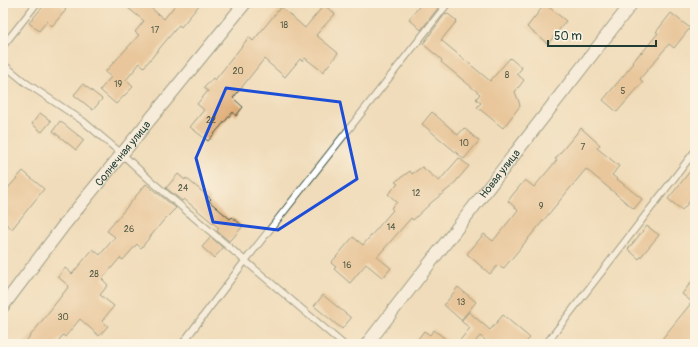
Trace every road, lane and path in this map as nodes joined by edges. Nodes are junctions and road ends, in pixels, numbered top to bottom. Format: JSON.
{"nodes":[{"id":1,"x":37,"y":3,"type":"edge"},
{"id":2,"x":245,"y":3,"type":"edge"},
{"id":3,"x":448,"y":3,"type":"edge"},
{"id":4,"x":632,"y":3,"type":"edge"},
{"id":5,"x":3,"y":46,"type":"edge"},
{"id":6,"x":3,"y":64,"type":"edge"},
{"id":7,"x":695,"y":151,"type":"edge"},
{"id":8,"x":122,"y":154,"type":"junction"},
{"id":9,"x":245,"y":261,"type":"junction"},
{"id":10,"x":3,"y":306,"type":"edge"},
{"id":11,"x":182,"y":344,"type":"edge"},
{"id":12,"x":343,"y":344,"type":"edge"},
{"id":13,"x":367,"y":344,"type":"edge"},
{"id":14,"x":546,"y":344,"type":"edge"}],
"edges":[{"from":1,"to":5,"type":"lane"},
{"from":2,"to":8,"type":"street","name":"Солнечная улица"},
{"from":3,"to":9,"type":"lane"},
{"from":4,"to":13,"type":"street","name":"Новая улица"},
{"from":6,"to":8,"type":"lane"},
{"from":7,"to":14,"type":"lane"},
{"from":8,"to":9,"type":"lane"},
{"from":8,"to":10,"type":"street","name":"Солнечная улица"},
{"from":9,"to":11,"type":"lane"},
{"from":9,"to":12,"type":"lane"}]}
